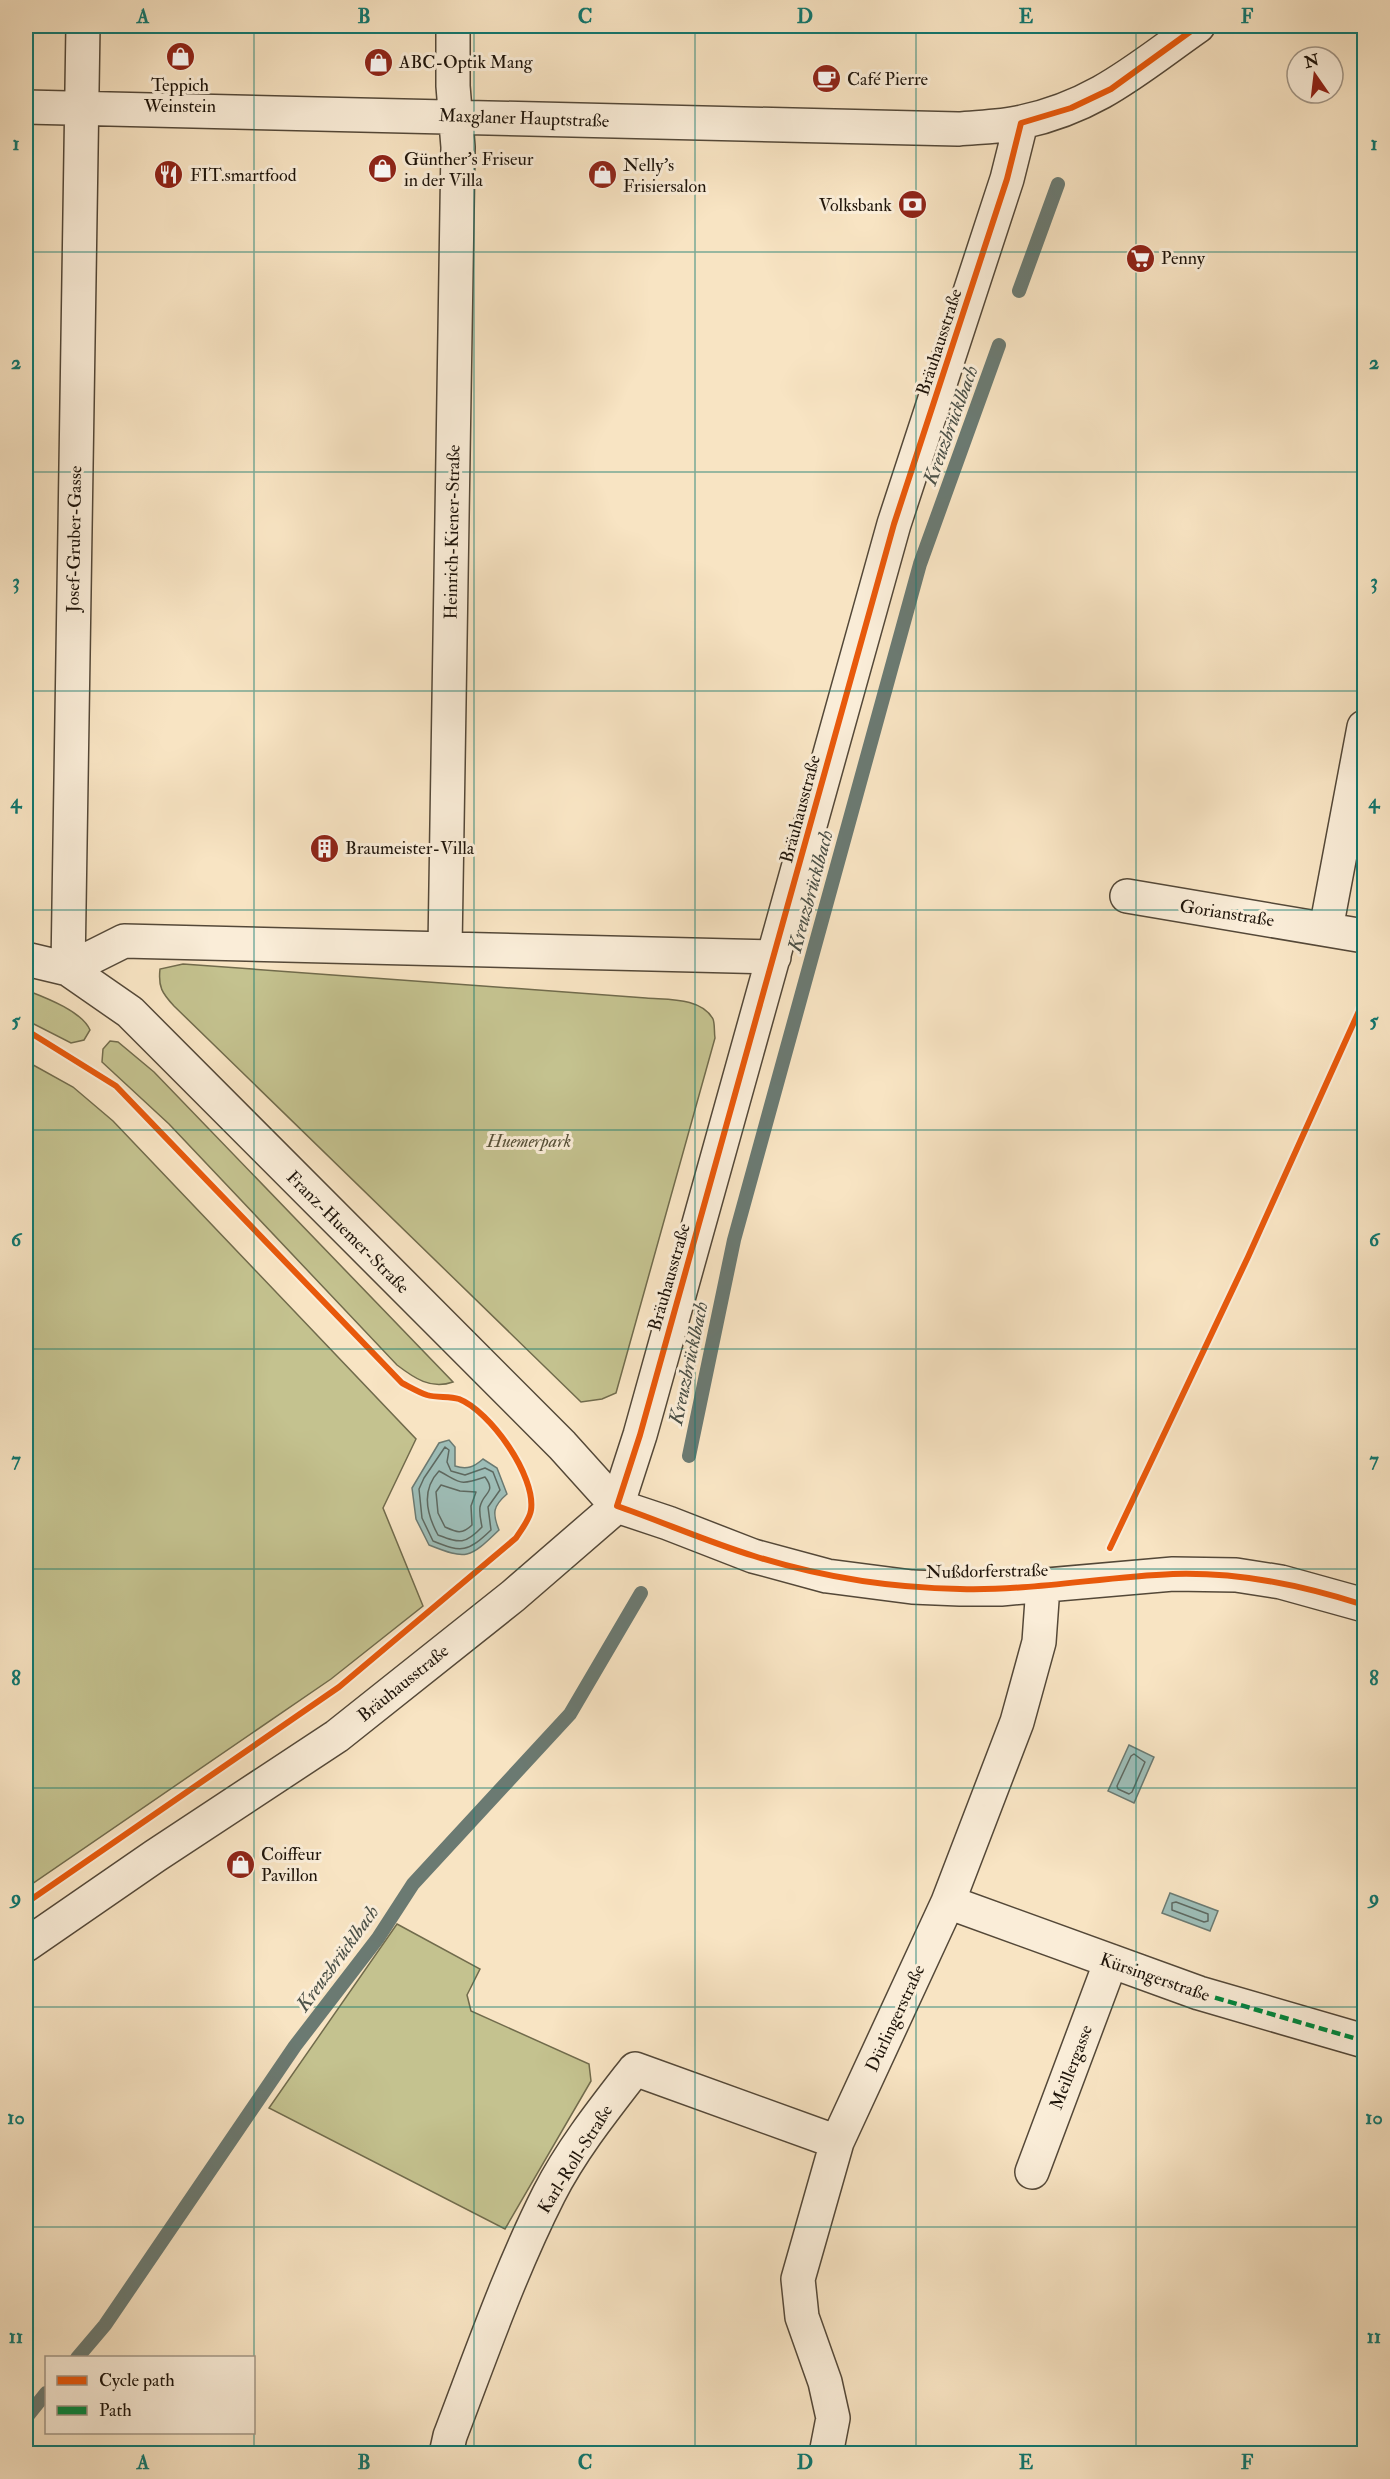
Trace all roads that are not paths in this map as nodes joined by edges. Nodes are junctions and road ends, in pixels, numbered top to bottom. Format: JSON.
{"nodes":[{"id":1,"x":83,"y":26,"type":"edge"},
{"id":2,"x":453,"y":26,"type":"edge"},
{"id":3,"x":1198,"y":26,"type":"edge"},
{"id":4,"x":26,"y":107,"type":"edge"},
{"id":5,"x":81,"y":108,"type":"junction"},
{"id":6,"x":456,"y":116,"type":"junction"},
{"id":7,"x":1021,"y":123,"type":"junction"},
{"id":8,"x":1365,"y":728,"type":"edge"},
{"id":9,"x":1127,"y":896,"type":"dead end"},
{"id":10,"x":1326,"y":929,"type":"junction"},
{"id":11,"x":1365,"y":936,"type":"edge"},
{"id":12,"x":445,"y":948,"type":"junction"},
{"id":13,"x":774,"y":957,"type":"junction"},
{"id":14,"x":26,"y":959,"type":"edge"},
{"id":15,"x":68,"y":969,"type":"junction"},
{"id":16,"x":617,"y":1506,"type":"junction"},
{"id":17,"x":1044,"y":1586,"type":"junction"},
{"id":18,"x":1365,"y":1605,"type":"edge"},
{"id":19,"x":948,"y":1902,"type":"junction"},
{"id":20,"x":26,"y":1946,"type":"edge"},
{"id":21,"x":1111,"y":1961,"type":"junction"},
{"id":22,"x":1365,"y":2041,"type":"edge"},
{"id":23,"x":837,"y":2142,"type":"junction"},
{"id":24,"x":1032,"y":2172,"type":"dead end"},
{"id":25,"x":446,"y":2454,"type":"edge"},
{"id":26,"x":826,"y":2454,"type":"edge"}],
"edges":[{"from":1,"to":5,"type":"street","name":"Josef-Gruber-Gasse"},
{"from":2,"to":6,"type":"street","name":"Heinrich-Kiener-Straße"},
{"from":3,"to":7,"type":"street","name":"Maxglaner Hauptstraße"},
{"from":4,"to":5,"type":"street","name":"Maxglaner Hauptstraße"},
{"from":5,"to":6,"type":"street","name":"Maxglaner Hauptstraße"},
{"from":5,"to":15,"type":"street","name":"Josef-Gruber-Gasse"},
{"from":6,"to":7,"type":"street","name":"Maxglaner Hauptstraße"},
{"from":6,"to":12,"type":"street","name":"Heinrich-Kiener-Straße"},
{"from":7,"to":13,"type":"street","name":"Bräuhausstraße"},
{"from":8,"to":10,"type":"street"},
{"from":9,"to":10,"type":"street","name":"Gorianstraße"},
{"from":10,"to":11,"type":"street","name":"Gorianstraße"},
{"from":12,"to":13,"type":"street"},
{"from":12,"to":15,"type":"street"},
{"from":13,"to":16,"type":"street","name":"Bräuhausstraße"},
{"from":14,"to":15,"type":"street","name":"Franz-Huemer-Straße"},
{"from":15,"to":16,"type":"street","name":"Franz-Huemer-Straße"},
{"from":16,"to":17,"type":"street","name":"Nußdorferstraße"},
{"from":16,"to":20,"type":"street","name":"Bräuhausstraße"},
{"from":17,"to":18,"type":"street","name":"Nußdorferstraße"},
{"from":17,"to":19,"type":"street","name":"Dürlingerstraße"},
{"from":19,"to":21,"type":"street","name":"Kürsingerstraße"},
{"from":19,"to":23,"type":"street","name":"Dürlingerstraße"},
{"from":21,"to":22,"type":"street","name":"Kürsingerstraße"},
{"from":21,"to":24,"type":"street","name":"Meillergasse"},
{"from":23,"to":25,"type":"street","name":"Karl-Roll-Straße"},
{"from":23,"to":26,"type":"street","name":"Dürlingerstraße"}]}
